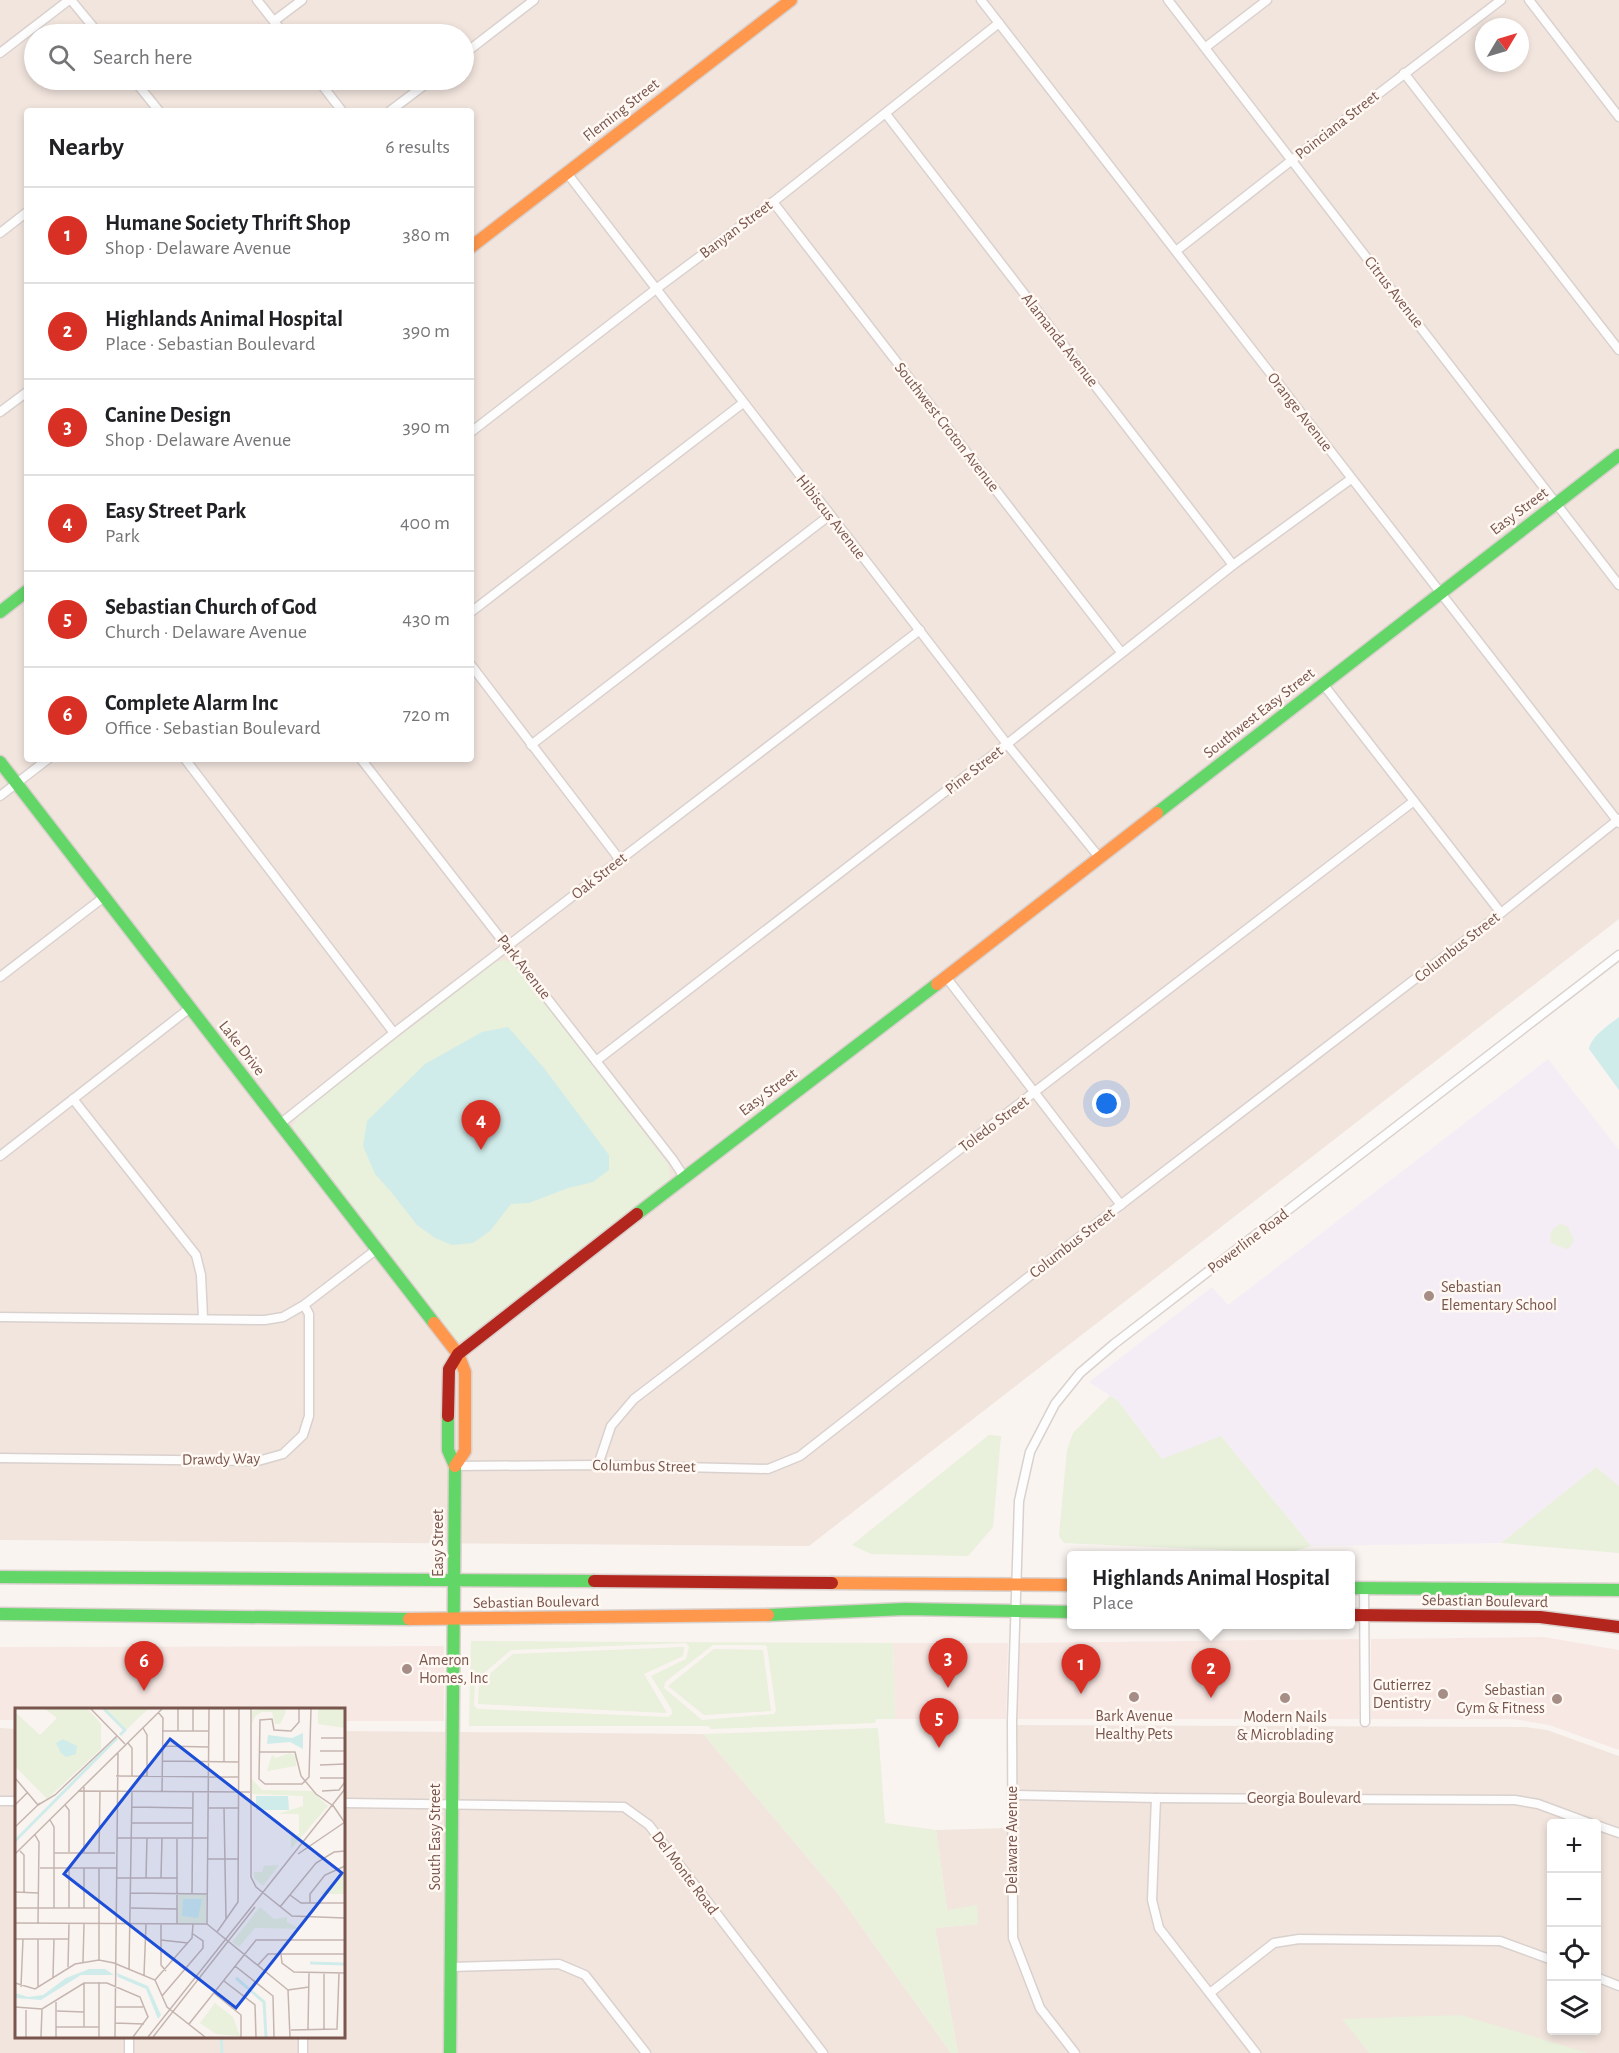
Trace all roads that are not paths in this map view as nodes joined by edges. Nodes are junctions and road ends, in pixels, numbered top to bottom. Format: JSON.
{"nodes":[{"id":1,"x":70,"y":0,"type":"edge"},
{"id":2,"x":257,"y":0,"type":"edge"},
{"id":3,"x":302,"y":0,"type":"edge"},
{"id":4,"x":534,"y":0,"type":"edge"},
{"id":5,"x":791,"y":0,"type":"edge"},
{"id":6,"x":981,"y":0,"type":"edge"},
{"id":7,"x":1168,"y":0,"type":"edge"},
{"id":8,"x":1267,"y":0,"type":"edge"},
{"id":9,"x":1501,"y":0,"type":"edge"},
{"id":10,"x":1529,"y":0,"type":"edge"},
{"id":11,"x":274,"y":21,"type":"junction"},
{"id":12,"x":999,"y":23,"type":"junction"},
{"id":13,"x":38,"y":24,"type":"edge"},
{"id":14,"x":90,"y":24,"type":"edge"},
{"id":15,"x":276,"y":24,"type":"edge"},
{"id":16,"x":24,"y":35,"type":"edge"},
{"id":17,"x":474,"y":46,"type":"edge"},
{"id":18,"x":1206,"y":47,"type":"junction"},
{"id":19,"x":0,"y":53,"type":"edge"},
{"id":20,"x":1404,"y":73,"type":"junction"},
{"id":21,"x":142,"y":90,"type":"edge"},
{"id":22,"x":326,"y":90,"type":"edge"},
{"id":23,"x":418,"y":90,"type":"edge"},
{"id":24,"x":156,"y":108,"type":"edge"},
{"id":25,"x":340,"y":108,"type":"edge"},
{"id":26,"x":394,"y":108,"type":"edge"},
{"id":27,"x":886,"y":114,"type":"junction"},
{"id":28,"x":1619,"y":117,"type":"edge"},
{"id":29,"x":1292,"y":160,"type":"junction"},
{"id":30,"x":567,"y":173,"type":"junction"},
{"id":31,"x":773,"y":202,"type":"junction"},
{"id":32,"x":24,"y":214,"type":"edge"},
{"id":33,"x":0,"y":233,"type":"edge"},
{"id":34,"x":474,"y":245,"type":"edge"},
{"id":35,"x":1176,"y":251,"type":"junction"},
{"id":36,"x":656,"y":288,"type":"junction"},
{"id":37,"x":1619,"y":350,"type":"edge"},
{"id":38,"x":24,"y":394,"type":"edge"},
{"id":39,"x":743,"y":403,"type":"junction"},
{"id":40,"x":0,"y":412,"type":"edge"},
{"id":41,"x":474,"y":430,"type":"edge"},
{"id":42,"x":1619,"y":455,"type":"edge"},
{"id":43,"x":1351,"y":479,"type":"junction"},
{"id":44,"x":1556,"y":503,"type":"junction"},
{"id":45,"x":830,"y":515,"type":"junction"},
{"id":46,"x":1233,"y":565,"type":"junction"},
{"id":47,"x":1619,"y":585,"type":"edge"},
{"id":48,"x":24,"y":593,"type":"edge"},
{"id":49,"x":1439,"y":593,"type":"junction"},
{"id":50,"x":474,"y":610,"type":"edge"},
{"id":51,"x":0,"y":612,"type":"edge"},
{"id":52,"x":920,"y":630,"type":"junction"},
{"id":53,"x":1122,"y":652,"type":"junction"},
{"id":54,"x":474,"y":669,"type":"edge"},
{"id":55,"x":1323,"y":684,"type":"junction"},
{"id":56,"x":1007,"y":744,"type":"junction"},
{"id":57,"x":531,"y":745,"type":"junction"},
{"id":58,"x":0,"y":762,"type":"edge"},
{"id":59,"x":44,"y":762,"type":"edge"},
{"id":60,"x":187,"y":762,"type":"edge"},
{"id":61,"x":363,"y":762,"type":"edge"},
{"id":62,"x":16,"y":784,"type":"junction"},
{"id":63,"x":0,"y":796,"type":"edge"},
{"id":64,"x":1414,"y":801,"type":"junction"},
{"id":65,"x":1618,"y":821,"type":"edge"},
{"id":66,"x":1099,"y":857,"type":"junction"},
{"id":67,"x":620,"y":860,"type":"junction"},
{"id":68,"x":104,"y":897,"type":"junction"},
{"id":69,"x":1501,"y":913,"type":"junction"},
{"id":70,"x":508,"y":947,"type":"junction"},
{"id":71,"x":1619,"y":955,"type":"edge"},
{"id":72,"x":0,"y":977,"type":"edge"},
{"id":73,"x":946,"y":977,"type":"junction"},
{"id":74,"x":190,"y":1008,"type":"junction"},
{"id":75,"x":394,"y":1033,"type":"junction"},
{"id":76,"x":596,"y":1061,"type":"junction"},
{"id":77,"x":1035,"y":1093,"type":"junction"},
{"id":78,"x":74,"y":1099,"type":"junction"},
{"id":79,"x":280,"y":1124,"type":"junction"},
{"id":80,"x":0,"y":1156,"type":"edge"},
{"id":81,"x":684,"y":1177,"type":"junction"},
{"id":82,"x":1121,"y":1204,"type":"junction"},
{"id":83,"x":377,"y":1249,"type":"junction"},
{"id":84,"x":304,"y":1305,"type":"junction"},
{"id":85,"x":0,"y":1317,"type":"edge"},
{"id":86,"x":203,"y":1318,"type":"junction"},
{"id":87,"x":458,"y":1354,"type":"junction"},
{"id":88,"x":0,"y":1458,"type":"edge"},
{"id":89,"x":598,"y":1465,"type":"junction"},
{"id":90,"x":455,"y":1466,"type":"junction"},
{"id":91,"x":0,"y":1577,"type":"edge"},
{"id":92,"x":454,"y":1581,"type":"junction"},
{"id":93,"x":1015,"y":1585,"type":"junction"},
{"id":94,"x":1067,"y":1585,"type":"edge"},
{"id":95,"x":1355,"y":1588,"type":"edge"},
{"id":96,"x":1364,"y":1588,"type":"junction"},
{"id":97,"x":1619,"y":1590,"type":"edge"},
{"id":98,"x":1014,"y":1611,"type":"junction"},
{"id":99,"x":1067,"y":1612,"type":"edge"},
{"id":100,"x":0,"y":1614,"type":"edge"},
{"id":101,"x":1355,"y":1615,"type":"edge"},
{"id":102,"x":1365,"y":1615,"type":"junction"},
{"id":103,"x":454,"y":1620,"type":"junction"},
{"id":104,"x":1619,"y":1627,"type":"edge"},
{"id":105,"x":1365,"y":1722,"type":"dead end"},
{"id":106,"x":1012,"y":1795,"type":"junction"},
{"id":107,"x":1156,"y":1798,"type":"junction"},
{"id":108,"x":345,"y":1803,"type":"edge"},
{"id":109,"x":452,"y":1804,"type":"junction"},
{"id":110,"x":1581,"y":1819,"type":"edge"},
{"id":111,"x":1601,"y":1827,"type":"edge"},
{"id":112,"x":1619,"y":1833,"type":"edge"},
{"id":113,"x":1547,"y":1959,"type":"edge"},
{"id":114,"x":451,"y":1967,"type":"junction"},
{"id":115,"x":1601,"y":1979,"type":"edge"},
{"id":116,"x":1619,"y":1986,"type":"edge"},
{"id":117,"x":1210,"y":1993,"type":"junction"},
{"id":118,"x":450,"y":2053,"type":"edge"},
{"id":119,"x":646,"y":2053,"type":"edge"},
{"id":120,"x":823,"y":2053,"type":"edge"},
{"id":121,"x":1075,"y":2053,"type":"edge"},
{"id":122,"x":1256,"y":2053,"type":"edge"}],
"edges":[{"from":1,"to":13,"type":"street"},
{"from":1,"to":14,"type":"street"},
{"from":2,"to":11,"type":"street"},
{"from":3,"to":11,"type":"street"},
{"from":4,"to":17,"type":"street"},
{"from":5,"to":30,"type":"street","name":"Fleming Street"},
{"from":6,"to":12,"type":"street","name":"Orange Avenue"},
{"from":7,"to":18,"type":"street","name":"Citrus Avenue"},
{"from":8,"to":18,"type":"street"},
{"from":9,"to":20,"type":"street","name":"Poinciana Street"},
{"from":10,"to":28,"type":"street"},
{"from":11,"to":15,"type":"street"},
{"from":12,"to":27,"type":"street","name":"Banyan Street"},
{"from":12,"to":35,"type":"street","name":"Orange Avenue"},
{"from":16,"to":19,"type":"street"},
{"from":18,"to":29,"type":"street","name":"Citrus Avenue"},
{"from":20,"to":29,"type":"street","name":"Poinciana Street"},
{"from":20,"to":37,"type":"street"},
{"from":21,"to":24,"type":"street"},
{"from":22,"to":25,"type":"street"},
{"from":23,"to":26,"type":"street"},
{"from":27,"to":31,"type":"street","name":"Banyan Street"},
{"from":27,"to":46,"type":"street","name":"Alamanda Avenue"},
{"from":29,"to":35,"type":"street","name":"Poinciana Street"},
{"from":29,"to":44,"type":"street","name":"Citrus Avenue"},
{"from":30,"to":34,"type":"street","name":"Fleming Street"},
{"from":30,"to":36,"type":"street","name":"Hibiscus Avenue"},
{"from":31,"to":36,"type":"street","name":"Banyan Street"},
{"from":31,"to":53,"type":"street","name":"Southwest Croton Avenue"},
{"from":32,"to":33,"type":"street"},
{"from":35,"to":43,"type":"street","name":"Orange Avenue"},
{"from":36,"to":39,"type":"street","name":"Hibiscus Avenue"},
{"from":36,"to":41,"type":"street","name":"Banyan Street"},
{"from":38,"to":40,"type":"street"},
{"from":39,"to":45,"type":"street","name":"Hibiscus Avenue"},
{"from":39,"to":50,"type":"street"},
{"from":42,"to":44,"type":"street","name":"Easy Street"},
{"from":43,"to":46,"type":"street","name":"Pine Street"},
{"from":43,"to":49,"type":"street","name":"Orange Avenue"},
{"from":44,"to":47,"type":"street","name":"Citrus Avenue"},
{"from":44,"to":49,"type":"street","name":"Easy Street"},
{"from":45,"to":52,"type":"street","name":"Hibiscus Avenue"},
{"from":45,"to":57,"type":"street"},
{"from":46,"to":53,"type":"street","name":"Pine Street"},
{"from":48,"to":51,"type":"street"},
{"from":49,"to":55,"type":"street","name":"Southwest Easy Street"},
{"from":49,"to":65,"type":"street","name":"Orange Avenue"},
{"from":52,"to":56,"type":"street","name":"Hibiscus Avenue"},
{"from":52,"to":67,"type":"street","name":"Oak Street"},
{"from":53,"to":56,"type":"street","name":"Pine Street"},
{"from":54,"to":57,"type":"street"},
{"from":55,"to":64,"type":"street"},
{"from":55,"to":66,"type":"street","name":"Southwest Easy Street"},
{"from":56,"to":66,"type":"street","name":"Hibiscus Avenue"},
{"from":56,"to":76,"type":"street","name":"Pine Street"},
{"from":57,"to":67,"type":"street"},
{"from":58,"to":62,"type":"street","name":"Lake Drive"},
{"from":59,"to":62,"type":"street"},
{"from":60,"to":75,"type":"street"},
{"from":61,"to":70,"type":"street","name":"Park Avenue"},
{"from":62,"to":63,"type":"street"},
{"from":62,"to":68,"type":"street","name":"Lake Drive"},
{"from":64,"to":69,"type":"street"},
{"from":64,"to":77,"type":"street","name":"Toledo Street"},
{"from":65,"to":69,"type":"street","name":"Columbus Street"},
{"from":66,"to":73,"type":"street","name":"Easy Street"},
{"from":67,"to":70,"type":"street","name":"Oak Street"},
{"from":68,"to":72,"type":"street"},
{"from":68,"to":74,"type":"street","name":"Lake Drive"},
{"from":69,"to":82,"type":"street","name":"Columbus Street"},
{"from":70,"to":75,"type":"street","name":"Oak Street"},
{"from":70,"to":76,"type":"street","name":"Park Avenue"},
{"from":71,"to":93,"type":"street","name":"Powerline Road"},
{"from":73,"to":77,"type":"street"},
{"from":73,"to":81,"type":"street","name":"Easy Street"},
{"from":74,"to":78,"type":"street"},
{"from":74,"to":79,"type":"street","name":"Lake Drive"},
{"from":75,"to":79,"type":"street","name":"Oak Street"},
{"from":76,"to":81,"type":"street","name":"Park Avenue"},
{"from":77,"to":82,"type":"street"},
{"from":77,"to":89,"type":"street","name":"Toledo Street"},
{"from":78,"to":80,"type":"street"},
{"from":78,"to":86,"type":"street"},
{"from":79,"to":83,"type":"street","name":"Lake Drive"},
{"from":81,"to":87,"type":"street","name":"Easy Street"},
{"from":82,"to":89,"type":"street","name":"Columbus Street"},
{"from":83,"to":84,"type":"street"},
{"from":83,"to":87,"type":"street","name":"Lake Drive"},
{"from":84,"to":86,"type":"street"},
{"from":84,"to":88,"type":"street","name":"Drawdy Way"},
{"from":85,"to":86,"type":"street"},
{"from":87,"to":90,"type":"street","name":"Easy Street"},
{"from":89,"to":90,"type":"street","name":"Columbus Street"},
{"from":90,"to":92,"type":"street","name":"Easy Street"},
{"from":91,"to":92,"type":"street","name":"Sebastian Boulevard"},
{"from":92,"to":93,"type":"street","name":"Sebastian Boulevard"},
{"from":92,"to":103,"type":"street","name":"Easy Street"},
{"from":93,"to":94,"type":"street","name":"Sebastian Boulevard"},
{"from":93,"to":98,"type":"street","name":"Powerline Road"},
{"from":95,"to":96,"type":"street","name":"Sebastian Boulevard"},
{"from":96,"to":97,"type":"street","name":"Sebastian Boulevard"},
{"from":96,"to":102,"type":"street"},
{"from":98,"to":99,"type":"street","name":"Sebastian Boulevard"},
{"from":98,"to":103,"type":"street","name":"Sebastian Boulevard"},
{"from":98,"to":106,"type":"street","name":"Delaware Avenue"},
{"from":100,"to":103,"type":"street","name":"Sebastian Boulevard"},
{"from":101,"to":102,"type":"street","name":"Sebastian Boulevard"},
{"from":102,"to":104,"type":"street","name":"Sebastian Boulevard"},
{"from":102,"to":105,"type":"street"},
{"from":103,"to":109,"type":"street","name":"South Easy Street"},
{"from":106,"to":107,"type":"street","name":"Georgia Boulevard"},
{"from":106,"to":121,"type":"street","name":"Delaware Avenue"},
{"from":107,"to":110,"type":"street","name":"Georgia Boulevard"},
{"from":107,"to":117,"type":"street"},
{"from":108,"to":109,"type":"street","name":"Del Monte Road"},
{"from":109,"to":114,"type":"street","name":"South Easy Street"},
{"from":109,"to":120,"type":"street","name":"Del Monte Road"},
{"from":111,"to":112,"type":"street","name":"Georgia Boulevard"},
{"from":113,"to":117,"type":"street"},
{"from":114,"to":118,"type":"street","name":"South Easy Street"},
{"from":114,"to":119,"type":"street"},
{"from":115,"to":116,"type":"street"},
{"from":117,"to":122,"type":"street"}]}
